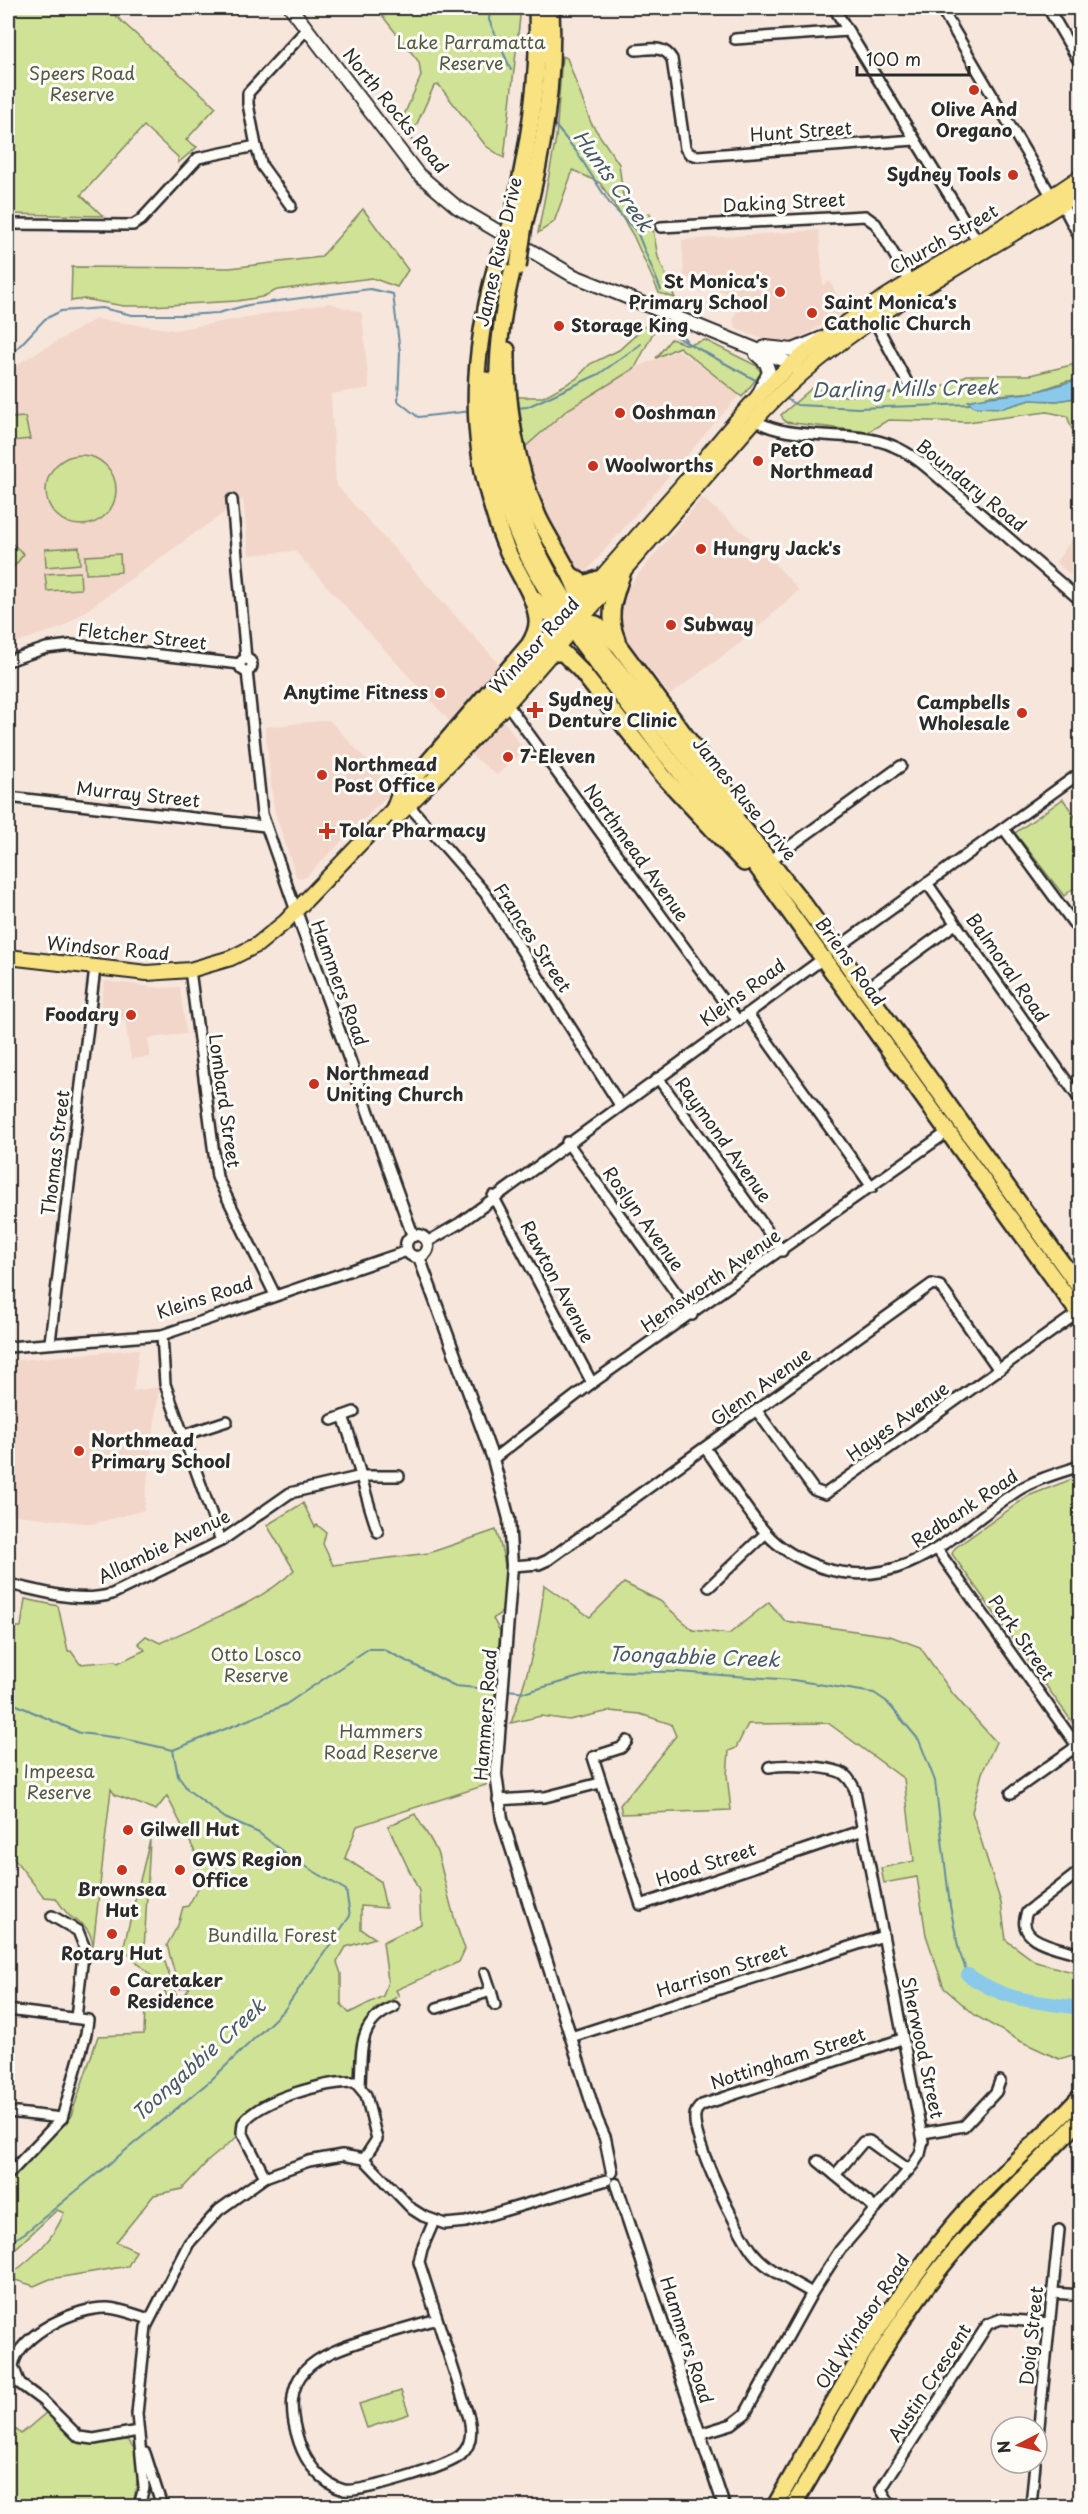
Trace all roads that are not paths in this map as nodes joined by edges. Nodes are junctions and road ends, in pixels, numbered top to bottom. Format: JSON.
{"nodes":[{"id":1,"x":291,"y":8,"type":"edge"},
{"id":2,"x":537,"y":8,"type":"edge"},
{"id":3,"x":550,"y":8,"type":"edge"},
{"id":4,"x":834,"y":8,"type":"edge"},
{"id":5,"x":941,"y":8,"type":"edge"},
{"id":6,"x":1048,"y":8,"type":"edge"},
{"id":7,"x":307,"y":29,"type":"junction"},
{"id":8,"x":848,"y":31,"type":"junction"},
{"id":9,"x":735,"y":39,"type":"dead end"},
{"id":10,"x":636,"y":50,"type":"dead end"},
{"id":11,"x":1080,"y":63,"type":"edge"},
{"id":12,"x":915,"y":140,"type":"junction"},
{"id":13,"x":256,"y":146,"type":"junction"},
{"id":14,"x":1080,"y":177,"type":"edge"},
{"id":15,"x":1080,"y":192,"type":"edge"},
{"id":16,"x":1057,"y":201,"type":"junction"},
{"id":17,"x":291,"y":206,"type":"dead end"},
{"id":18,"x":518,"y":222,"type":"junction"},
{"id":19,"x":8,"y":224,"type":"edge"},
{"id":20,"x":661,"y":226,"type":"dead end"},
{"id":21,"x":1080,"y":238,"type":"edge"},
{"id":22,"x":981,"y":246,"type":"junction"},
{"id":23,"x":508,"y":261,"type":"junction"},
{"id":24,"x":913,"y":285,"type":"junction"},
{"id":25,"x":873,"y":318,"type":"junction"},
{"id":26,"x":833,"y":334,"type":"junction"},
{"id":27,"x":742,"y":345,"type":"junction"},
{"id":28,"x":797,"y":369,"type":"junction"},
{"id":29,"x":774,"y":384,"type":"junction"},
{"id":30,"x":491,"y":388,"type":"junction"},
{"id":31,"x":910,"y":388,"type":"dead end"},
{"id":32,"x":760,"y":400,"type":"junction"},
{"id":33,"x":755,"y":420,"type":"junction"},
{"id":34,"x":495,"y":434,"type":"junction"},
{"id":35,"x":232,"y":500,"type":"dead end"},
{"id":36,"x":623,"y":571,"type":"junction"},
{"id":37,"x":568,"y":573,"type":"junction"},
{"id":38,"x":598,"y":579,"type":"junction"},
{"id":39,"x":526,"y":588,"type":"junction"},
{"id":40,"x":1080,"y":600,"type":"edge"},
{"id":41,"x":572,"y":621,"type":"junction"},
{"id":42,"x":620,"y":646,"type":"junction"},
{"id":43,"x":8,"y":662,"type":"edge"},
{"id":44,"x":244,"y":664,"type":"junction"},
{"id":45,"x":581,"y":671,"type":"junction"},
{"id":46,"x":507,"y":704,"type":"junction"},
{"id":47,"x":901,"y":766,"type":"dead end"},
{"id":48,"x":1080,"y":773,"type":"edge"},
{"id":49,"x":8,"y":797,"type":"edge"},
{"id":50,"x":402,"y":804,"type":"junction"},
{"id":51,"x":265,"y":826,"type":"junction"},
{"id":52,"x":1004,"y":829,"type":"junction"},
{"id":53,"x":775,"y":857,"type":"junction"},
{"id":54,"x":927,"y":883,"type":"junction"},
{"id":55,"x":806,"y":907,"type":"junction"},
{"id":56,"x":296,"y":911,"type":"junction"},
{"id":57,"x":789,"y":912,"type":"junction"},
{"id":58,"x":956,"y":924,"type":"junction"},
{"id":59,"x":1080,"y":932,"type":"edge"},
{"id":60,"x":830,"y":953,"type":"junction"},
{"id":61,"x":8,"y":957,"type":"edge"},
{"id":62,"x":95,"y":968,"type":"junction"},
{"id":63,"x":190,"y":970,"type":"junction"},
{"id":64,"x":866,"y":989,"type":"junction"},
{"id":65,"x":748,"y":1014,"type":"junction"},
{"id":66,"x":738,"y":1020,"type":"junction"},
{"id":67,"x":658,"y":1078,"type":"junction"},
{"id":68,"x":1080,"y":1100,"type":"edge"},
{"id":69,"x":620,"y":1105,"type":"junction"},
{"id":70,"x":949,"y":1131,"type":"junction"},
{"id":71,"x":567,"y":1142,"type":"junction"},
{"id":72,"x":872,"y":1187,"type":"junction"},
{"id":73,"x":493,"y":1196,"type":"junction"},
{"id":74,"x":413,"y":1236,"type":"junction"},
{"id":75,"x":427,"y":1242,"type":"junction"},
{"id":76,"x":407,"y":1251,"type":"junction"},
{"id":77,"x":782,"y":1251,"type":"junction"},
{"id":78,"x":419,"y":1257,"type":"junction"},
{"id":79,"x":1080,"y":1288,"type":"edge"},
{"id":80,"x":275,"y":1295,"type":"junction"},
{"id":81,"x":1080,"y":1314,"type":"edge"},
{"id":82,"x":692,"y":1315,"type":"junction"},
{"id":83,"x":162,"y":1335,"type":"junction"},
{"id":84,"x":50,"y":1342,"type":"junction"},
{"id":85,"x":8,"y":1347,"type":"edge"},
{"id":86,"x":999,"y":1370,"type":"junction"},
{"id":87,"x":592,"y":1383,"type":"junction"},
{"id":88,"x":757,"y":1411,"type":"junction"},
{"id":89,"x":354,"y":1412,"type":"dead end"},
{"id":90,"x":343,"y":1416,"type":"junction"},
{"id":91,"x":332,"y":1420,"type":"dead end"},
{"id":92,"x":226,"y":1421,"type":"dead end"},
{"id":93,"x":184,"y":1435,"type":"junction"},
{"id":94,"x":705,"y":1448,"type":"junction"},
{"id":95,"x":493,"y":1460,"type":"junction"},
{"id":96,"x":1080,"y":1466,"type":"edge"},
{"id":97,"x":362,"y":1476,"type":"junction"},
{"id":98,"x":399,"y":1476,"type":"dead end"},
{"id":99,"x":378,"y":1532,"type":"dead end"},
{"id":100,"x":766,"y":1533,"type":"junction"},
{"id":101,"x":221,"y":1541,"type":"junction"},
{"id":102,"x":937,"y":1550,"type":"junction"},
{"id":103,"x":512,"y":1566,"type":"junction"},
{"id":104,"x":8,"y":1584,"type":"edge"},
{"id":105,"x":709,"y":1587,"type":"dead end"},
{"id":106,"x":627,"y":1741,"type":"dead end"},
{"id":107,"x":1079,"y":1745,"type":"edge"},
{"id":108,"x":769,"y":1767,"type":"dead end"},
{"id":109,"x":600,"y":1783,"type":"junction"},
{"id":110,"x":1011,"y":1793,"type":"dead end"},
{"id":111,"x":498,"y":1800,"type":"junction"},
{"id":112,"x":863,"y":1830,"type":"junction"},
{"id":113,"x":1080,"y":1871,"type":"edge"},
{"id":114,"x":52,"y":1916,"type":"dead end"},
{"id":115,"x":883,"y":1936,"type":"junction"},
{"id":116,"x":1080,"y":1954,"type":"edge"},
{"id":117,"x":485,"y":1973,"type":"dead end"},
{"id":118,"x":490,"y":1990,"type":"junction"},
{"id":119,"x":495,"y":2005,"type":"dead end"},
{"id":120,"x":394,"y":2007,"type":"dead end"},
{"id":121,"x":437,"y":2008,"type":"dead end"},
{"id":122,"x":8,"y":2010,"type":"edge"},
{"id":123,"x":76,"y":2018,"type":"junction"},
{"id":124,"x":571,"y":2037,"type":"junction"},
{"id":125,"x":902,"y":2039,"type":"junction"},
{"id":126,"x":1000,"y":2081,"type":"dead end"},
{"id":127,"x":360,"y":2085,"type":"junction"},
{"id":128,"x":1080,"y":2097,"type":"edge"},
{"id":129,"x":8,"y":2112,"type":"edge"},
{"id":130,"x":62,"y":2118,"type":"junction"},
{"id":131,"x":1078,"y":2124,"type":"edge"},
{"id":132,"x":923,"y":2133,"type":"junction"},
{"id":133,"x":364,"y":2159,"type":"junction"},
{"id":134,"x":818,"y":2161,"type":"dead end"},
{"id":135,"x":909,"y":2170,"type":"junction"},
{"id":136,"x":8,"y":2175,"type":"edge"},
{"id":137,"x":835,"y":2175,"type":"junction"},
{"id":138,"x":265,"y":2177,"type":"junction"},
{"id":139,"x":612,"y":2179,"type":"junction"},
{"id":140,"x":876,"y":2209,"type":"junction"},
{"id":141,"x":434,"y":2221,"type":"junction"},
{"id":142,"x":1059,"y":2230,"type":"dead end"},
{"id":143,"x":812,"y":2292,"type":"junction"},
{"id":144,"x":1053,"y":2293,"type":"junction"},
{"id":145,"x":1080,"y":2295,"type":"edge"},
{"id":146,"x":149,"y":2319,"type":"junction"},
{"id":147,"x":436,"y":2319,"type":"junction"},
{"id":148,"x":1050,"y":2323,"type":"junction"},
{"id":149,"x":1040,"y":2415,"type":"edge"},
{"id":150,"x":699,"y":2434,"type":"junction"},
{"id":151,"x":139,"y":2435,"type":"junction"},
{"id":152,"x":1034,"y":2475,"type":"edge"},
{"id":153,"x":139,"y":2506,"type":"edge"},
{"id":154,"x":162,"y":2506,"type":"edge"},
{"id":155,"x":723,"y":2506,"type":"edge"},
{"id":156,"x":775,"y":2506,"type":"edge"},
{"id":157,"x":793,"y":2506,"type":"edge"},
{"id":158,"x":899,"y":2506,"type":"edge"},
{"id":159,"x":1031,"y":2506,"type":"edge"}],
"edges":[{"from":1,"to":7,"type":"main road","name":"North Rocks Road"},
{"from":2,"to":18,"type":"highway","name":"James Ruse Drive"},
{"from":3,"to":18,"type":"highway","name":"James Ruse Drive"},
{"from":4,"to":8,"type":"street"},
{"from":5,"to":16,"type":"street"},
{"from":6,"to":11,"type":"street"},
{"from":7,"to":13,"type":"street"},
{"from":7,"to":27,"type":"main road","name":"North Rocks Road"},
{"from":8,"to":9,"type":"street"},
{"from":8,"to":12,"type":"street"},
{"from":10,"to":12,"type":"street","name":"Hunt Street"},
{"from":12,"to":22,"type":"street"},
{"from":13,"to":17,"type":"street"},
{"from":13,"to":19,"type":"street"},
{"from":14,"to":16,"type":"main road","name":"Church Street"},
{"from":15,"to":16,"type":"main road","name":"Church Street"},
{"from":16,"to":21,"type":"street"},
{"from":16,"to":22,"type":"main road","name":"Church Street"},
{"from":18,"to":23,"type":"highway","name":"James Ruse Drive","bridge":true},
{"from":20,"to":24,"type":"street","name":"Daking Street"},
{"from":22,"to":24,"type":"main road","name":"Church Street"},
{"from":23,"to":30,"type":"highway","name":"James Ruse Drive"},
{"from":23,"to":30,"type":"highway"},
{"from":24,"to":25,"type":"main road","name":"Church Street"},
{"from":24,"to":26,"type":"main road","name":"Church Street"},
{"from":25,"to":28,"type":"main road","name":"Church Street"},
{"from":25,"to":31,"type":"street"},
{"from":26,"to":27,"type":"main road","name":"North Rocks Road"},
{"from":26,"to":28,"type":"main road","name":"Church Street"},
{"from":27,"to":28,"type":"main road","name":"North Rocks Road"},
{"from":27,"to":29,"type":"main road"},
{"from":28,"to":29,"type":"main road","name":"Church Street"},
{"from":29,"to":32,"type":"main road","name":"Windsor Road"},
{"from":29,"to":32,"type":"main road"},
{"from":30,"to":34,"type":"highway","name":"Briens Road"},
{"from":30,"to":34,"type":"highway"},
{"from":32,"to":33,"type":"main road","name":"Windsor Road"},
{"from":32,"to":38,"type":"main road","name":"Windsor Road"},
{"from":33,"to":36,"type":"main road","name":"Windsor Road"},
{"from":33,"to":40,"type":"street","name":"Boundary Road"},
{"from":34,"to":37,"type":"highway"},
{"from":34,"to":39,"type":"highway"},
{"from":34,"to":41,"type":"highway","name":"Briens Road"},
{"from":35,"to":44,"type":"street"},
{"from":36,"to":41,"type":"main road","name":"Windsor Road"},
{"from":36,"to":42,"type":"highway"},
{"from":37,"to":38,"type":"highway"},
{"from":37,"to":41,"type":"highway"},
{"from":38,"to":41,"type":"main road","name":"Windsor Road"},
{"from":39,"to":41,"type":"highway"},
{"from":39,"to":50,"type":"highway"},
{"from":41,"to":42,"type":"highway"},
{"from":41,"to":45,"type":"highway"},
{"from":41,"to":45,"type":"highway"},
{"from":41,"to":46,"type":"main road","name":"Windsor Road"},
{"from":41,"to":50,"type":"main road","name":"Windsor Road"},
{"from":41,"to":55,"type":"highway","name":"James Ruse Drive"},
{"from":41,"to":57,"type":"highway","name":"Briens Road"},
{"from":42,"to":53,"type":"highway"},
{"from":43,"to":44,"type":"street","name":"Fletcher Street"},
{"from":44,"to":51,"type":"street"},
{"from":45,"to":57,"type":"highway"},
{"from":46,"to":50,"type":"main road","name":"Windsor Road"},
{"from":46,"to":66,"type":"street","name":"Northmead Avenue"},
{"from":47,"to":53,"type":"street"},
{"from":48,"to":52,"type":"street","name":"Kleins Road"},
{"from":49,"to":51,"type":"street","name":"Murray Street"},
{"from":50,"to":56,"type":"main road","name":"Windsor Road"},
{"from":50,"to":69,"type":"street","name":"Frances Street"},
{"from":51,"to":56,"type":"street"},
{"from":52,"to":54,"type":"street","name":"Kleins Road"},
{"from":52,"to":59,"type":"street"},
{"from":53,"to":55,"type":"highway"},
{"from":54,"to":58,"type":"street","name":"Balmoral Road"},
{"from":54,"to":60,"type":"street","name":"Kleins Road"},
{"from":55,"to":60,"type":"highway","name":"Briens Road"},
{"from":56,"to":63,"type":"main road","name":"Windsor Road"},
{"from":56,"to":74,"type":"street","name":"Hammers Road"},
{"from":57,"to":60,"type":"highway","name":"Briens Road"},
{"from":58,"to":64,"type":"street"},
{"from":58,"to":68,"type":"street","name":"Balmoral Road"},
{"from":60,"to":64,"type":"highway","name":"Briens Road"},
{"from":60,"to":65,"type":"street","name":"Kleins Road"},
{"from":60,"to":70,"type":"highway","name":"Briens Road"},
{"from":61,"to":62,"type":"main road","name":"Windsor Road"},
{"from":62,"to":63,"type":"main road","name":"Windsor Road"},
{"from":62,"to":84,"type":"street","name":"Thomas Street"},
{"from":63,"to":80,"type":"street","name":"Lombard Street"},
{"from":64,"to":79,"type":"highway","name":"Briens Road"},
{"from":65,"to":66,"type":"street","name":"Kleins Road"},
{"from":65,"to":72,"type":"street"},
{"from":66,"to":67,"type":"street","name":"Kleins Road"},
{"from":67,"to":69,"type":"street","name":"Kleins Road"},
{"from":67,"to":77,"type":"street","name":"Raymond Avenue"},
{"from":69,"to":71,"type":"street","name":"Kleins Road"},
{"from":70,"to":72,"type":"street","name":"Hemsworth Avenue"},
{"from":70,"to":81,"type":"highway","name":"Briens Road"},
{"from":71,"to":73,"type":"street","name":"Kleins Road"},
{"from":71,"to":82,"type":"street","name":"Roslyn Avenue"},
{"from":72,"to":77,"type":"street","name":"Hemsworth Avenue"},
{"from":73,"to":75,"type":"street","name":"Kleins Road"},
{"from":73,"to":87,"type":"street","name":"Rawton Avenue"},
{"from":74,"to":75,"type":"street"},
{"from":74,"to":76,"type":"street"},
{"from":75,"to":78,"type":"street"},
{"from":76,"to":78,"type":"street"},
{"from":76,"to":80,"type":"street","name":"Kleins Road"},
{"from":77,"to":82,"type":"street","name":"Hemsworth Avenue"},
{"from":78,"to":95,"type":"street","name":"Hammers Road"},
{"from":80,"to":83,"type":"street","name":"Kleins Road"},
{"from":81,"to":86,"type":"street","name":"Hayes Avenue"},
{"from":82,"to":87,"type":"street","name":"Hemsworth Avenue"},
{"from":83,"to":84,"type":"street","name":"Kleins Road"},
{"from":83,"to":93,"type":"street"},
{"from":84,"to":85,"type":"street","name":"Kleins Road"},
{"from":86,"to":88,"type":"street","name":"Hayes Avenue"},
{"from":86,"to":88,"type":"street","name":"Glenn Avenue"},
{"from":87,"to":95,"type":"street","name":"Hemsworth Avenue"},
{"from":88,"to":94,"type":"street","name":"Glenn Avenue"},
{"from":89,"to":90,"type":"street"},
{"from":90,"to":91,"type":"street"},
{"from":90,"to":97,"type":"street"},
{"from":92,"to":93,"type":"street"},
{"from":93,"to":101,"type":"street"},
{"from":94,"to":100,"type":"street","name":"Redbank Road"},
{"from":94,"to":103,"type":"street","name":"Glenn Avenue"},
{"from":95,"to":103,"type":"street","name":"Hammers Road"},
{"from":96,"to":102,"type":"street","name":"Redbank Road"},
{"from":97,"to":98,"type":"street","name":"Allambie Avenue"},
{"from":97,"to":99,"type":"street"},
{"from":97,"to":101,"type":"street","name":"Allambie Avenue"},
{"from":100,"to":102,"type":"street","name":"Redbank Road"},
{"from":100,"to":105,"type":"street"},
{"from":101,"to":104,"type":"street","name":"Allambie Avenue"},
{"from":102,"to":107,"type":"street","name":"Park Street"},
{"from":103,"to":111,"type":"street","name":"Hammers Road"},
{"from":106,"to":109,"type":"street","name":"Hood Street"},
{"from":107,"to":110,"type":"street"},
{"from":108,"to":112,"type":"street","name":"Sherwood Street"},
{"from":109,"to":111,"type":"street"},
{"from":109,"to":112,"type":"street","name":"Hood Street"},
{"from":111,"to":124,"type":"street","name":"Hammers Road"},
{"from":112,"to":115,"type":"street","name":"Sherwood Street"},
{"from":113,"to":116,"type":"street"},
{"from":114,"to":123,"type":"street"},
{"from":115,"to":124,"type":"street","name":"Harrison Street"},
{"from":115,"to":125,"type":"street","name":"Sherwood Street"},
{"from":117,"to":118,"type":"street"},
{"from":118,"to":119,"type":"street"},
{"from":118,"to":121,"type":"street"},
{"from":120,"to":127,"type":"street"},
{"from":122,"to":123,"type":"street"},
{"from":123,"to":130,"type":"street"},
{"from":124,"to":139,"type":"street","name":"Hammers Road"},
{"from":125,"to":132,"type":"street","name":"Sherwood Street"},
{"from":125,"to":143,"type":"street","name":"Nottingham Street"},
{"from":126,"to":132,"type":"street"},
{"from":127,"to":133,"type":"street"},
{"from":127,"to":138,"type":"street"},
{"from":128,"to":156,"type":"highway","name":"Old Windsor Road"},
{"from":129,"to":130,"type":"street"},
{"from":130,"to":136,"type":"street"},
{"from":131,"to":157,"type":"highway","name":"Old Windsor Road"},
{"from":132,"to":135,"type":"street","name":"Sherwood Street"},
{"from":133,"to":138,"type":"street"},
{"from":133,"to":141,"type":"street"},
{"from":134,"to":137,"type":"street"},
{"from":135,"to":137,"type":"street"},
{"from":135,"to":140,"type":"street","name":"Sherwood Street"},
{"from":137,"to":140,"type":"street"},
{"from":138,"to":146,"type":"street"},
{"from":139,"to":141,"type":"street"},
{"from":139,"to":150,"type":"street","name":"Hammers Road"},
{"from":140,"to":143,"type":"street","name":"Sherwood Street"},
{"from":141,"to":147,"type":"street"},
{"from":142,"to":144,"type":"street","name":"Doig Street"},
{"from":143,"to":150,"type":"street","name":"Sherwood Street"},
{"from":144,"to":145,"type":"street"},
{"from":144,"to":148,"type":"street","name":"Doig Street"},
{"from":146,"to":151,"type":"street"},
{"from":146,"to":151,"type":"street"},
{"from":147,"to":147,"type":"street"},
{"from":148,"to":149,"type":"street","name":"Doig Street"},
{"from":148,"to":158,"type":"street","name":"Austin Crescent"},
{"from":150,"to":155,"type":"street","name":"Hammers Road"},
{"from":151,"to":153,"type":"street"},
{"from":151,"to":154,"type":"street"},
{"from":152,"to":159,"type":"street"}]}
